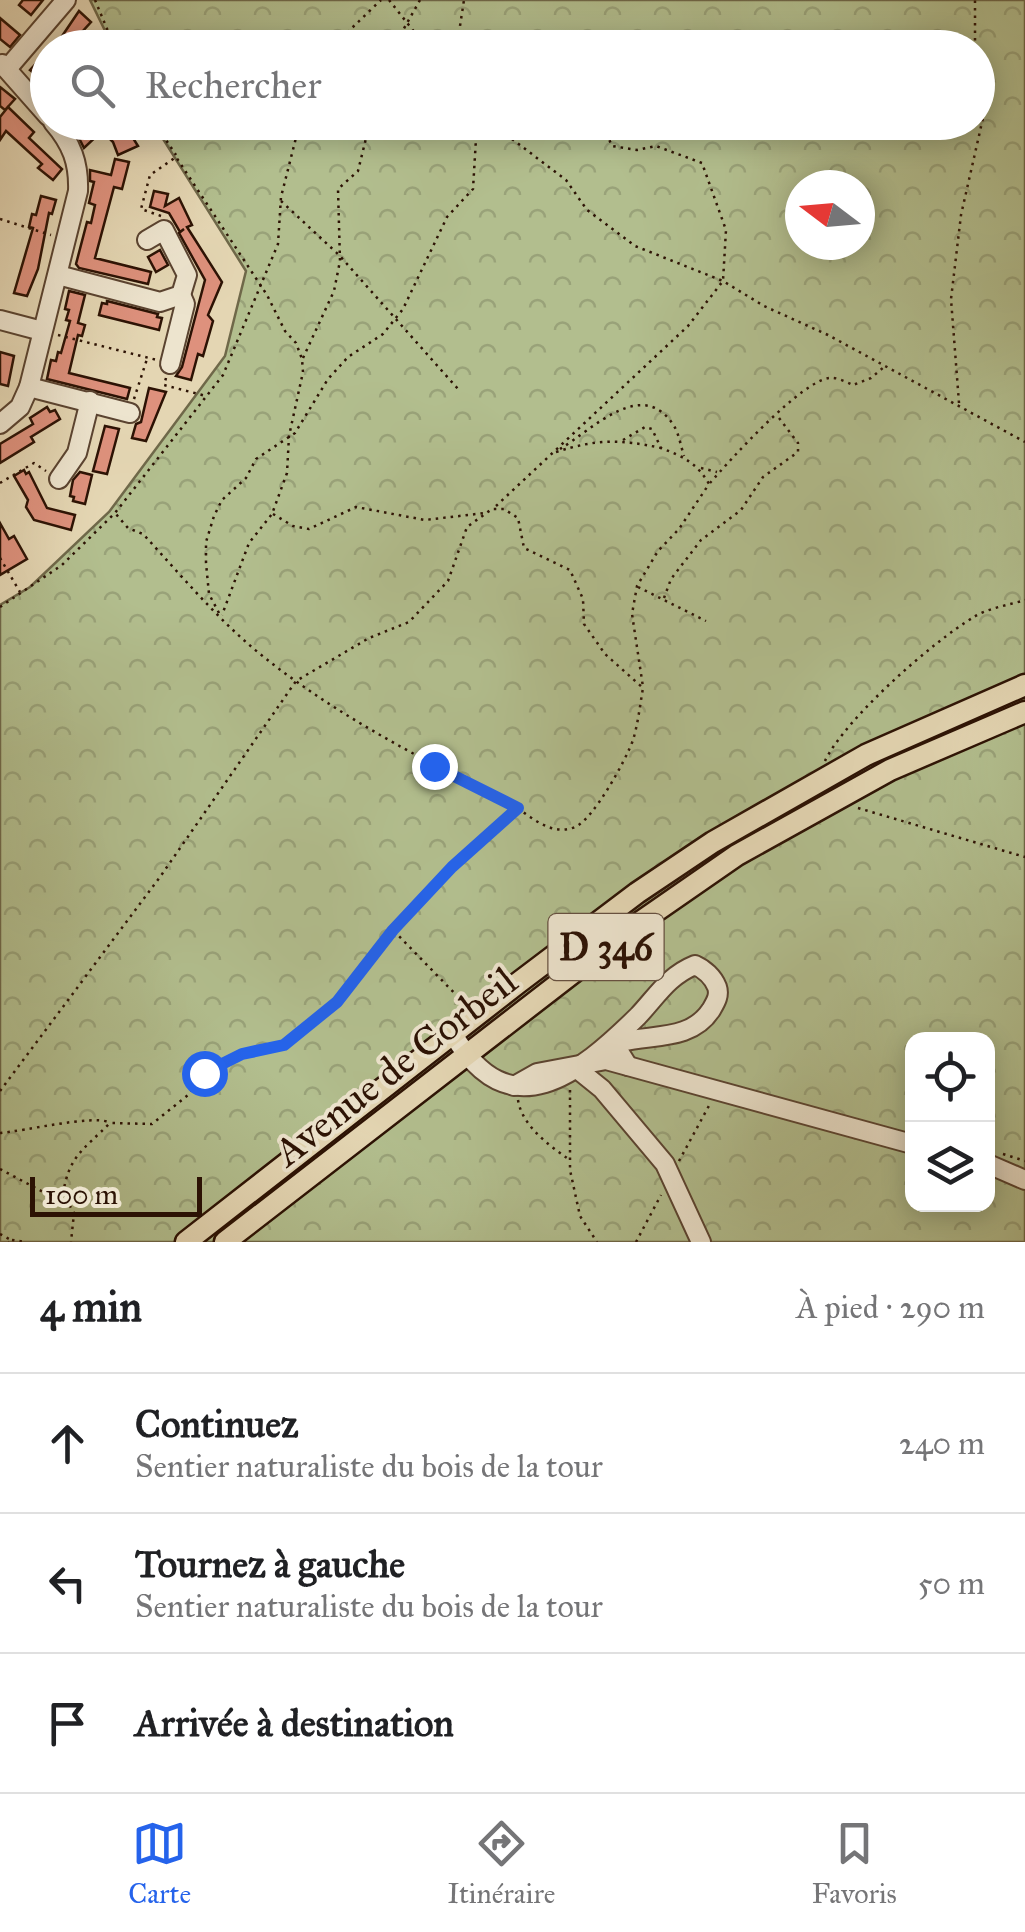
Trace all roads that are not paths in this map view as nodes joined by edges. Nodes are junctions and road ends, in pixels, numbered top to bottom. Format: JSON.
{"nodes":[{"id":1,"x":66,"y":0,"type":"edge"},
{"id":2,"x":38,"y":30,"type":"edge"},
{"id":3,"x":30,"y":38,"type":"edge"},
{"id":4,"x":4,"y":66,"type":"edge"},
{"id":5,"x":30,"y":96,"type":"edge"},
{"id":6,"x":66,"y":140,"type":"edge"},
{"id":7,"x":147,"y":240,"type":"dead end"},
{"id":8,"x":58,"y":274,"type":"junction"},
{"id":9,"x":182,"y":294,"type":"junction"},
{"id":10,"x":0,"y":320,"type":"edge"},
{"id":11,"x":42,"y":331,"type":"junction"},
{"id":12,"x":170,"y":364,"type":"road end"},
{"id":13,"x":29,"y":387,"type":"junction"},
{"id":14,"x":90,"y":401,"type":"junction"},
{"id":15,"x":130,"y":413,"type":"road end"},
{"id":16,"x":0,"y":424,"type":"edge"},
{"id":17,"x":59,"y":480,"type":"road end"},
{"id":18,"x":1025,"y":685,"type":"edge"},
{"id":19,"x":1025,"y":712,"type":"edge"},
{"id":20,"x":454,"y":1034,"type":"junction"},
{"id":21,"x":466,"y":1055,"type":"junction"},
{"id":22,"x":628,"y":1066,"type":"junction"},
{"id":23,"x":574,"y":1070,"type":"junction"},
{"id":24,"x":905,"y":1142,"type":"edge"},
{"id":25,"x":995,"y":1159,"type":"edge"},
{"id":26,"x":1025,"y":1180,"type":"edge"},
{"id":27,"x":186,"y":1242,"type":"edge"},
{"id":28,"x":224,"y":1242,"type":"edge"},
{"id":29,"x":701,"y":1242,"type":"edge"}],
"edges":[{"from":1,"to":2,"type":"street"},
{"from":3,"to":4,"type":"street"},
{"from":4,"to":5,"type":"street"},
{"from":6,"to":8,"type":"street"},
{"from":7,"to":9,"type":"street"},
{"from":8,"to":9,"type":"street"},
{"from":8,"to":11,"type":"street"},
{"from":9,"to":12,"type":"street"},
{"from":10,"to":11,"type":"street"},
{"from":11,"to":13,"type":"street"},
{"from":13,"to":14,"type":"street"},
{"from":13,"to":16,"type":"street"},
{"from":14,"to":15,"type":"street"},
{"from":14,"to":17,"type":"street"},
{"from":18,"to":20,"type":"main road","number":"D 346"},
{"from":19,"to":21,"type":"main road","name":"Avenue de Corbeil","number":"D 346"},
{"from":20,"to":21,"type":"street"},
{"from":20,"to":27,"type":"main road","number":"D 346"},
{"from":21,"to":23,"type":"street"},
{"from":21,"to":28,"type":"main road","name":"Avenue de Corbeil","number":"D 346"},
{"from":22,"to":23,"type":"street"},
{"from":22,"to":23,"type":"street"},
{"from":22,"to":24,"type":"street"},
{"from":23,"to":29,"type":"street"},
{"from":25,"to":26,"type":"street"}]}
